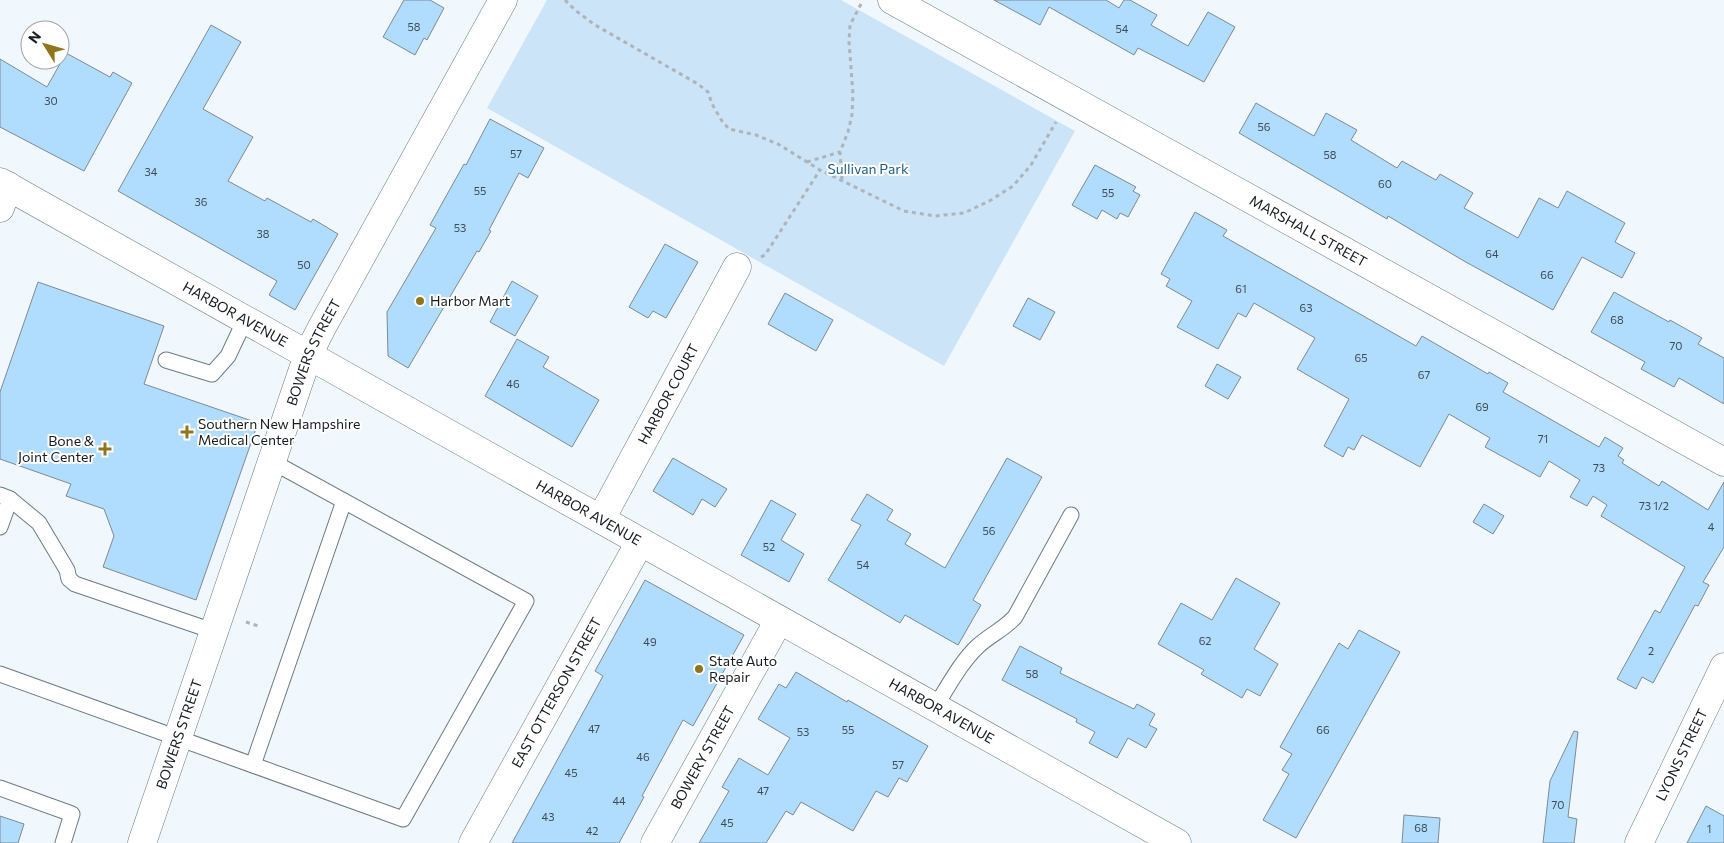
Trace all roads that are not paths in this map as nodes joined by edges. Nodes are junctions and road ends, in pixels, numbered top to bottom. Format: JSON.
{"nodes":[{"id":1,"x":503,"y":0,"type":"edge"},
{"id":2,"x":892,"y":0,"type":"edge"},
{"id":3,"x":2,"y":192,"type":"edge"},
{"id":4,"x":737,"y":268,"type":"road end"},
{"id":5,"x":245,"y":320,"type":"junction"},
{"id":6,"x":308,"y":355,"type":"junction"},
{"id":7,"x":166,"y":360,"type":"dead end"},
{"id":8,"x":271,"y":461,"type":"junction"},
{"id":9,"x":1724,"y":462,"type":"edge"},
{"id":10,"x":5,"y":497,"type":"edge"},
{"id":11,"x":344,"y":501,"type":"junction"},
{"id":12,"x":1071,"y":516,"type":"dead end"},
{"id":13,"x":601,"y":519,"type":"junction"},
{"id":14,"x":0,"y":527,"type":"edge"},
{"id":15,"x":640,"y":542,"type":"junction"},
{"id":16,"x":779,"y":620,"type":"junction"},
{"id":17,"x":214,"y":631,"type":"junction"},
{"id":18,"x":1724,"y":667,"type":"edge"},
{"id":19,"x":0,"y":674,"type":"edge"},
{"id":20,"x":935,"y":707,"type":"junction"},
{"id":21,"x":177,"y":738,"type":"junction"},
{"id":22,"x":253,"y":765,"type":"junction"},
{"id":23,"x":0,"y":788,"type":"edge"},
{"id":24,"x":62,"y":843,"type":"edge"},
{"id":25,"x":142,"y":843,"type":"edge"},
{"id":26,"x":473,"y":843,"type":"edge"},
{"id":27,"x":655,"y":843,"type":"edge"},
{"id":28,"x":1177,"y":843,"type":"edge"},
{"id":29,"x":1639,"y":843,"type":"edge"}],
"edges":[{"from":1,"to":6,"type":"street","name":"BOWERS STREET"},
{"from":2,"to":9,"type":"street","name":"MARSHALL STREET"},
{"from":3,"to":5,"type":"street","name":"HARBOR AVENUE"},
{"from":4,"to":13,"type":"street","name":"HARBOR COURT"},
{"from":5,"to":6,"type":"street","name":"HARBOR AVENUE"},
{"from":5,"to":7,"type":"lane"},
{"from":6,"to":8,"type":"street","name":"BOWERS STREET"},
{"from":6,"to":13,"type":"street","name":"HARBOR AVENUE"},
{"from":8,"to":11,"type":"lane"},
{"from":8,"to":17,"type":"street","name":"BOWERS STREET"},
{"from":10,"to":14,"type":"lane"},
{"from":10,"to":17,"type":"lane"},
{"from":11,"to":22,"type":"lane"},
{"from":11,"to":22,"type":"lane"},
{"from":12,"to":20,"type":"lane"},
{"from":13,"to":15,"type":"street","name":"HARBOR AVENUE"},
{"from":15,"to":16,"type":"street","name":"HARBOR AVENUE"},
{"from":15,"to":26,"type":"street","name":"EAST OTTERSON STREET"},
{"from":16,"to":20,"type":"street","name":"HARBOR AVENUE"},
{"from":16,"to":27,"type":"street","name":"BOWERY STREET"},
{"from":17,"to":21,"type":"street","name":"BOWERS STREET"},
{"from":18,"to":29,"type":"street","name":"LYONS STREET"},
{"from":19,"to":21,"type":"lane"},
{"from":20,"to":28,"type":"street","name":"HARBOR AVENUE"},
{"from":21,"to":22,"type":"lane"},
{"from":21,"to":25,"type":"street","name":"BOWERS STREET"},
{"from":23,"to":24,"type":"lane"}]}
